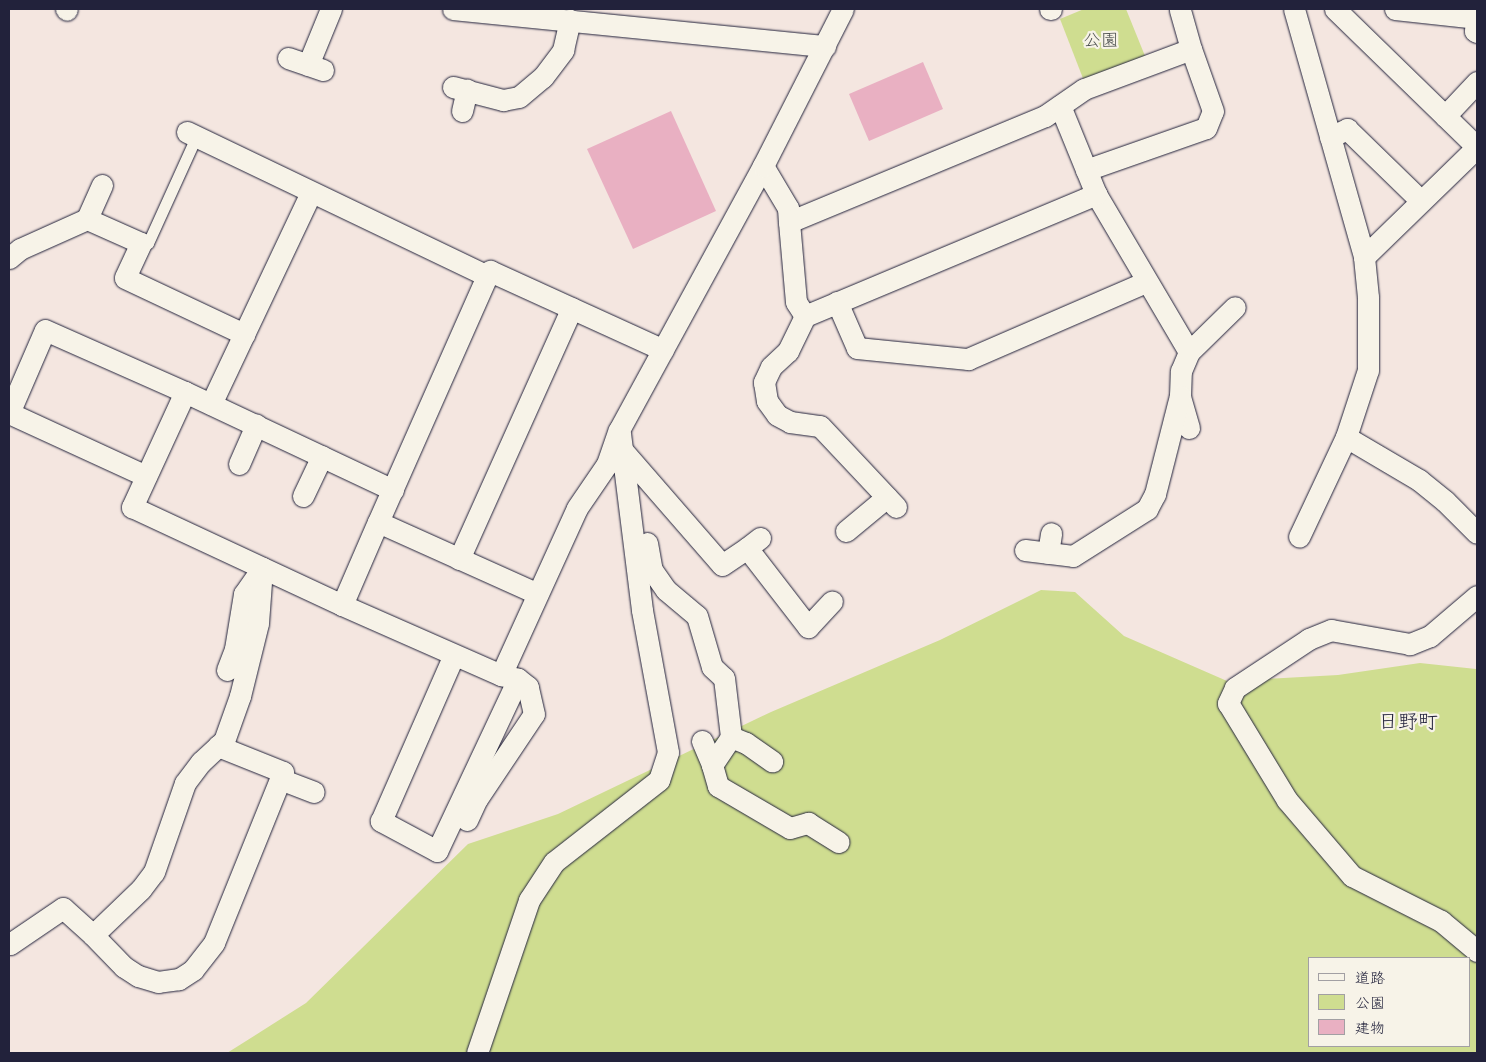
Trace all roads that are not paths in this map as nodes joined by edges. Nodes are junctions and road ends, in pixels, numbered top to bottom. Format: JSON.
{"nodes":[{"id":1,"x":331,"y":9,"type":"edge"},
{"id":2,"x":453,"y":9,"type":"edge"},
{"id":3,"x":1294,"y":9,"type":"edge"},
{"id":4,"x":1335,"y":9,"type":"edge"},
{"id":5,"x":1395,"y":9,"type":"edge"},
{"id":6,"x":1180,"y":10,"type":"dead end"},
{"id":7,"x":839,"y":17,"type":"edge"},
{"id":8,"x":1477,"y":19,"type":"edge"},
{"id":9,"x":570,"y":20,"type":"junction"},
{"id":10,"x":825,"y":46,"type":"junction"},
{"id":11,"x":1191,"y":48,"type":"junction"},
{"id":12,"x":288,"y":58,"type":"dead end"},
{"id":13,"x":1477,"y":82,"type":"edge"},
{"id":14,"x":1060,"y":106,"type":"junction"},
{"id":15,"x":462,"y":111,"type":"dead end"},
{"id":16,"x":1445,"y":116,"type":"junction"},
{"id":17,"x":191,"y":134,"type":"joint"},
{"id":18,"x":1330,"y":137,"type":"junction"},
{"id":19,"x":1477,"y":147,"type":"edge"},
{"id":20,"x":763,"y":166,"type":"junction"},
{"id":21,"x":1086,"y":170,"type":"junction"},
{"id":22,"x":102,"y":185,"type":"dead end"},
{"id":23,"x":311,"y":192,"type":"junction"},
{"id":24,"x":1096,"y":194,"type":"junction"},
{"id":25,"x":1421,"y":201,"type":"junction"},
{"id":26,"x":87,"y":219,"type":"junction"},
{"id":27,"x":789,"y":222,"type":"junction"},
{"id":28,"x":141,"y":243,"type":"junction"},
{"id":29,"x":1364,"y":257,"type":"junction"},
{"id":30,"x":9,"y":258,"type":"edge"},
{"id":31,"x":487,"y":276,"type":"junction"},
{"id":32,"x":1146,"y":282,"type":"junction"},
{"id":33,"x":837,"y":302,"type":"junction"},
{"id":34,"x":1235,"y":307,"type":"dead end"},
{"id":35,"x":572,"y":308,"type":"junction"},
{"id":36,"x":805,"y":316,"type":"junction"},
{"id":37,"x":244,"y":334,"type":"junction"},
{"id":38,"x":663,"y":350,"type":"junction"},
{"id":39,"x":1189,"y":352,"type":"junction"},
{"id":40,"x":185,"y":392,"type":"junction"},
{"id":41,"x":1180,"y":396,"type":"junction"},
{"id":42,"x":211,"y":404,"type":"junction"},
{"id":43,"x":256,"y":425,"type":"junction"},
{"id":44,"x":1189,"y":428,"type":"dead end"},
{"id":45,"x":1346,"y":437,"type":"junction"},
{"id":46,"x":620,"y":440,"type":"junction"},
{"id":47,"x":322,"y":456,"type":"junction"},
{"id":48,"x":239,"y":464,"type":"dead end"},
{"id":49,"x":146,"y":476,"type":"junction"},
{"id":50,"x":393,"y":490,"type":"junction"},
{"id":51,"x":303,"y":496,"type":"dead end"},
{"id":52,"x":378,"y":522,"type":"junction"},
{"id":53,"x":846,"y":531,"type":"dead end"},
{"id":54,"x":632,"y":532,"type":"junction"},
{"id":55,"x":1477,"y":534,"type":"edge"},
{"id":56,"x":1299,"y":537,"type":"dead end"},
{"id":57,"x":1025,"y":550,"type":"dead end"},
{"id":58,"x":459,"y":559,"type":"junction"},
{"id":59,"x":262,"y":568,"type":"junction"},
{"id":60,"x":538,"y":594,"type":"junction"},
{"id":61,"x":1477,"y":596,"type":"edge"},
{"id":62,"x":832,"y":601,"type":"dead end"},
{"id":63,"x":342,"y":605,"type":"junction"},
{"id":64,"x":454,"y":655,"type":"junction"},
{"id":65,"x":227,"y":670,"type":"dead end"},
{"id":66,"x":510,"y":677,"type":"junction"},
{"id":67,"x":731,"y":737,"type":"junction"},
{"id":68,"x":702,"y":741,"type":"dead end"},
{"id":69,"x":218,"y":746,"type":"junction"},
{"id":70,"x":772,"y":761,"type":"dead end"},
{"id":71,"x":712,"y":765,"type":"junction"},
{"id":72,"x":280,"y":779,"type":"junction"},
{"id":73,"x":314,"y":792,"type":"dead end"},
{"id":74,"x":839,"y":842,"type":"dead end"},
{"id":75,"x":436,"y":851,"type":"junction"},
{"id":76,"x":93,"y":935,"type":"junction"},
{"id":77,"x":9,"y":942,"type":"edge"},
{"id":78,"x":1477,"y":951,"type":"edge"},
{"id":79,"x":477,"y":1053,"type":"edge"}],
"edges":[{"from":1,"to":12,"type":"street"},
{"from":2,"to":9,"type":"street"},
{"from":3,"to":18,"type":"street"},
{"from":4,"to":16,"type":"street"},
{"from":5,"to":8,"type":"street"},
{"from":6,"to":11,"type":"street"},
{"from":7,"to":10,"type":"street"},
{"from":9,"to":10,"type":"street"},
{"from":9,"to":15,"type":"street"},
{"from":10,"to":20,"type":"street"},
{"from":11,"to":14,"type":"street"},
{"from":11,"to":21,"type":"street"},
{"from":13,"to":16,"type":"street"},
{"from":14,"to":21,"type":"street"},
{"from":14,"to":27,"type":"street"},
{"from":16,"to":19,"type":"street"},
{"from":17,"to":23,"type":"street"},
{"from":17,"to":28,"type":"lane"},
{"from":18,"to":25,"type":"street"},
{"from":18,"to":29,"type":"street"},
{"from":19,"to":25,"type":"street"},
{"from":20,"to":27,"type":"street"},
{"from":20,"to":38,"type":"street"},
{"from":21,"to":24,"type":"street"},
{"from":22,"to":26,"type":"street"},
{"from":23,"to":31,"type":"street"},
{"from":23,"to":37,"type":"street"},
{"from":24,"to":32,"type":"street"},
{"from":24,"to":33,"type":"street"},
{"from":25,"to":29,"type":"street"},
{"from":26,"to":28,"type":"street"},
{"from":26,"to":30,"type":"street"},
{"from":27,"to":36,"type":"street"},
{"from":28,"to":37,"type":"street"},
{"from":29,"to":45,"type":"street"},
{"from":31,"to":35,"type":"street"},
{"from":31,"to":50,"type":"street"},
{"from":32,"to":33,"type":"street"},
{"from":32,"to":39,"type":"street"},
{"from":33,"to":36,"type":"street"},
{"from":34,"to":39,"type":"street"},
{"from":35,"to":38,"type":"street"},
{"from":35,"to":58,"type":"street"},
{"from":36,"to":53,"type":"street"},
{"from":37,"to":42,"type":"street"},
{"from":38,"to":46,"type":"street"},
{"from":39,"to":41,"type":"street"},
{"from":40,"to":42,"type":"street"},
{"from":40,"to":49,"type":"street"},
{"from":40,"to":49,"type":"street"},
{"from":41,"to":44,"type":"street"},
{"from":41,"to":57,"type":"street"},
{"from":42,"to":43,"type":"street"},
{"from":43,"to":47,"type":"street"},
{"from":43,"to":48,"type":"street"},
{"from":45,"to":55,"type":"street"},
{"from":45,"to":56,"type":"street"},
{"from":46,"to":54,"type":"street"},
{"from":46,"to":60,"type":"street"},
{"from":46,"to":62,"type":"street"},
{"from":47,"to":50,"type":"street"},
{"from":47,"to":51,"type":"street"},
{"from":49,"to":59,"type":"street"},
{"from":50,"to":52,"type":"street"},
{"from":52,"to":58,"type":"street"},
{"from":52,"to":63,"type":"street"},
{"from":54,"to":67,"type":"street"},
{"from":54,"to":79,"type":"street"},
{"from":58,"to":60,"type":"street"},
{"from":59,"to":63,"type":"street"},
{"from":59,"to":65,"type":"street"},
{"from":59,"to":69,"type":"street"},
{"from":60,"to":66,"type":"street"},
{"from":61,"to":78,"type":"street"},
{"from":63,"to":64,"type":"street"},
{"from":64,"to":66,"type":"street"},
{"from":64,"to":75,"type":"street"},
{"from":66,"to":75,"type":"street"},
{"from":66,"to":75,"type":"street"},
{"from":67,"to":70,"type":"street"},
{"from":67,"to":71,"type":"street"},
{"from":68,"to":71,"type":"street"},
{"from":69,"to":72,"type":"street"},
{"from":69,"to":76,"type":"street"},
{"from":71,"to":74,"type":"street"},
{"from":72,"to":73,"type":"street"},
{"from":72,"to":76,"type":"street"},
{"from":76,"to":77,"type":"street"}]}
